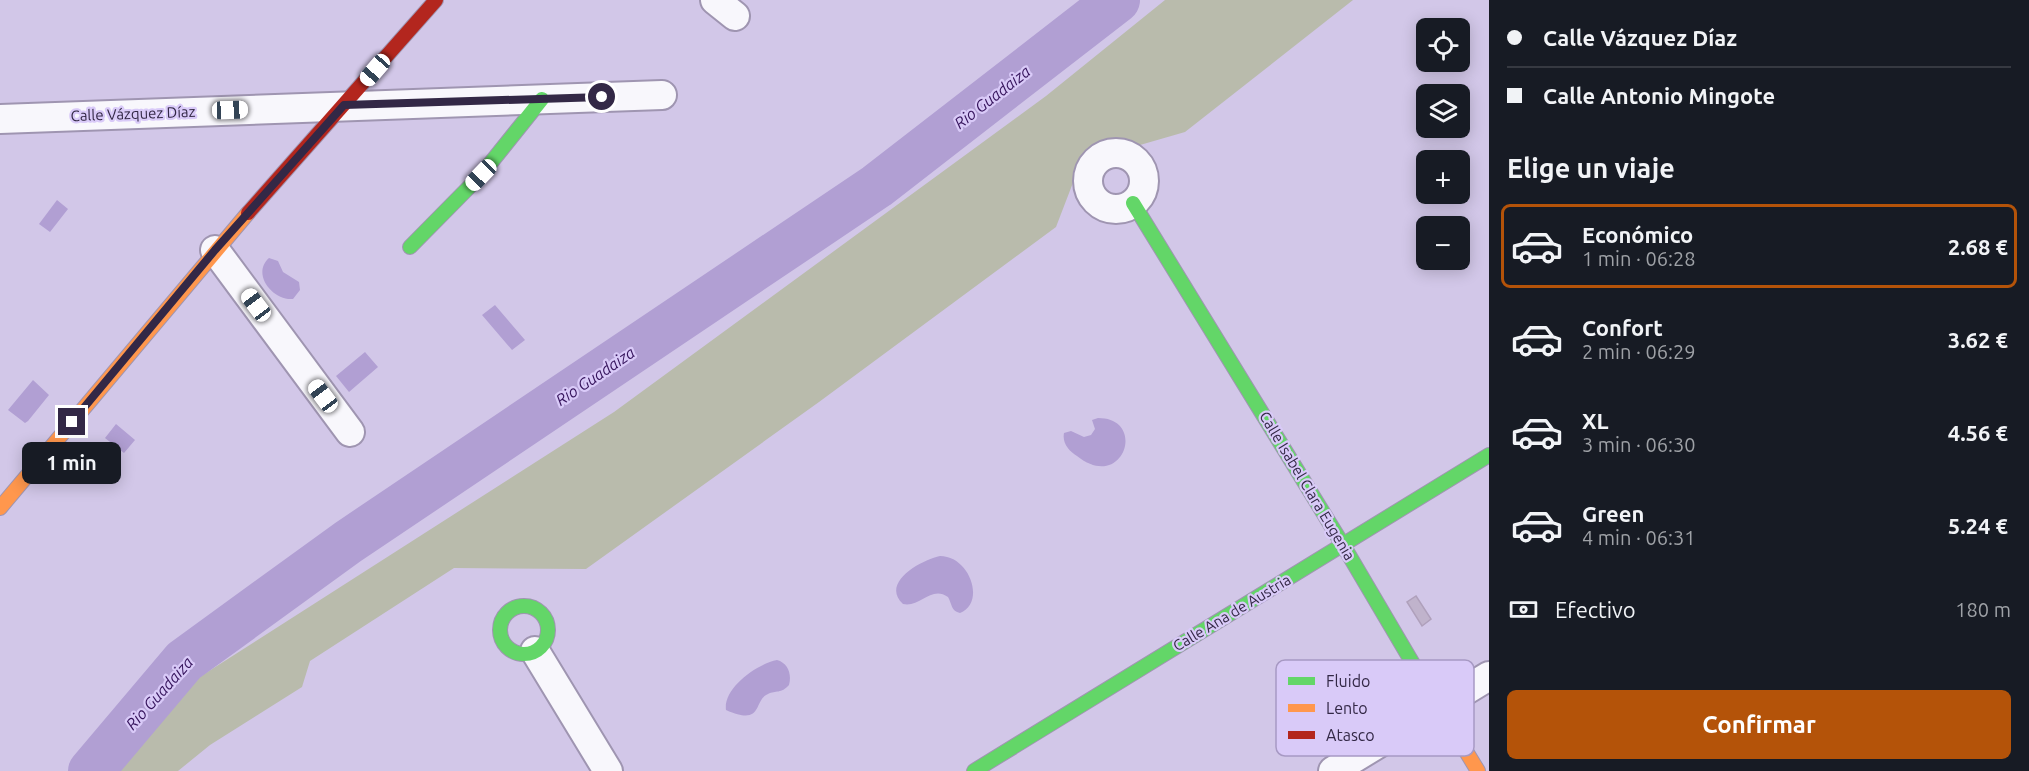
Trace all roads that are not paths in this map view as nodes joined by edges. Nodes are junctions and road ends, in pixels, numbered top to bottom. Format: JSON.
{"nodes":[{"id":1,"x":436,"y":0,"type":"edge"},
{"id":2,"x":662,"y":94,"type":"dead end"},
{"id":3,"x":542,"y":99,"type":"junction"},
{"id":4,"x":344,"y":105,"type":"junction"},
{"id":5,"x":0,"y":119,"type":"edge"},
{"id":6,"x":1133,"y":203,"type":"dead end"},
{"id":7,"x":410,"y":247,"type":"dead end"},
{"id":8,"x":215,"y":250,"type":"junction"},
{"id":9,"x":350,"y":432,"type":"dead end"},
{"id":10,"x":1489,"y":454,"type":"edge"},
{"id":11,"x":0,"y":508,"type":"edge"},
{"id":12,"x":1343,"y":545,"type":"junction"},
{"id":13,"x":536,"y":651,"type":"dead end"},
{"id":14,"x":1410,"y":660,"type":"edge"},
{"id":15,"x":1489,"y":676,"type":"edge"},
{"id":16,"x":1474,"y":685,"type":"edge"},
{"id":17,"x":1357,"y":756,"type":"edge"},
{"id":18,"x":1468,"y":756,"type":"edge"},
{"id":19,"x":608,"y":771,"type":"edge"},
{"id":20,"x":974,"y":771,"type":"edge"},
{"id":21,"x":1333,"y":771,"type":"edge"},
{"id":22,"x":1478,"y":771,"type":"edge"}],
"edges":[{"from":1,"to":4,"type":"street"},
{"from":2,"to":3,"type":"street","name":"Calle Vázquez Díaz"},
{"from":3,"to":4,"type":"street","name":"Calle Vázquez Díaz"},
{"from":3,"to":7,"type":"street"},
{"from":4,"to":5,"type":"street","name":"Calle Vázquez Díaz"},
{"from":4,"to":8,"type":"street"},
{"from":6,"to":12,"type":"street","name":"Calle Isabel Clara Eugenia"},
{"from":8,"to":9,"type":"street"},
{"from":8,"to":11,"type":"street"},
{"from":10,"to":12,"type":"street","name":"Calle Ana de Austria"},
{"from":12,"to":14,"type":"street","name":"Calle Isabel Clara Eugenia"},
{"from":12,"to":20,"type":"street","name":"Calle Ana de Austria"},
{"from":13,"to":19,"type":"street"},
{"from":15,"to":16,"type":"street"},
{"from":17,"to":21,"type":"street"},
{"from":18,"to":22,"type":"street","name":"Calle Isabel Clara Eugenia"}]}
